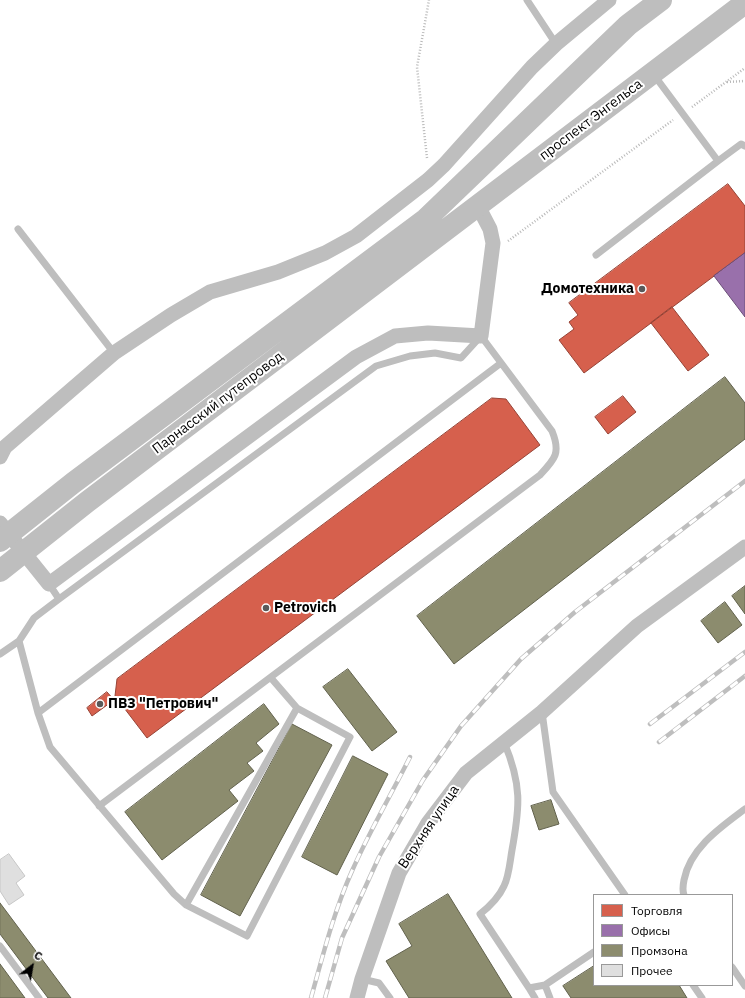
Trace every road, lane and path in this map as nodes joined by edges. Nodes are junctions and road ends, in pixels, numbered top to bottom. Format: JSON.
{"nodes":[{"id":1,"x":429,"y":0,"type":"edge"},
{"id":2,"x":527,"y":0,"type":"edge"},
{"id":3,"x":609,"y":0,"type":"edge"},
{"id":4,"x":660,"y":0,"type":"edge"},
{"id":5,"x":745,"y":3,"type":"edge"},
{"id":6,"x":556,"y":44,"type":"junction"},
{"id":7,"x":745,"y":68,"type":"edge"},
{"id":8,"x":652,"y":73,"type":"junction"},
{"id":9,"x":745,"y":81,"type":"edge"},
{"id":10,"x":726,"y":82,"type":"junction"},
{"id":11,"x":681,"y":114,"type":"junction"},
{"id":12,"x":745,"y":146,"type":"edge"},
{"id":13,"x":718,"y":161,"type":"junction"},
{"id":14,"x":428,"y":180,"type":"junction"},
{"id":15,"x":478,"y":206,"type":"junction"},
{"id":16,"x":432,"y":228,"type":"junction"},
{"id":17,"x":18,"y":229,"type":"dead end"},
{"id":18,"x":493,"y":243,"type":"junction"},
{"id":19,"x":596,"y":255,"type":"dead end"},
{"id":20,"x":481,"y":336,"type":"junction"},
{"id":21,"x":114,"y":353,"type":"junction"},
{"id":22,"x":501,"y":363,"type":"junction"},
{"id":23,"x":1,"y":452,"type":"edge"},
{"id":24,"x":0,"y":523,"type":"edge"},
{"id":25,"x":0,"y":541,"type":"edge"},
{"id":26,"x":745,"y":548,"type":"edge"},
{"id":27,"x":0,"y":571,"type":"edge"},
{"id":28,"x":50,"y":584,"type":"junction"},
{"id":29,"x":59,"y":599,"type":"junction"},
{"id":30,"x":19,"y":641,"type":"junction"},
{"id":31,"x":0,"y":654,"type":"edge"},
{"id":32,"x":271,"y":678,"type":"junction"},
{"id":33,"x":297,"y":708,"type":"junction"},
{"id":34,"x":542,"y":712,"type":"junction"},
{"id":35,"x":38,"y":713,"type":"junction"},
{"id":36,"x":504,"y":742,"type":"junction"},
{"id":37,"x":99,"y":806,"type":"junction"},
{"id":38,"x":745,"y":808,"type":"edge"},
{"id":39,"x":624,"y":894,"type":"edge"},
{"id":40,"x":684,"y":894,"type":"edge"},
{"id":41,"x":186,"y":905,"type":"junction"},
{"id":42,"x":0,"y":946,"type":"edge"},
{"id":43,"x":593,"y":953,"type":"edge"},
{"id":44,"x":733,"y":968,"type":"edge"},
{"id":45,"x":362,"y":978,"type":"junction"},
{"id":46,"x":545,"y":985,"type":"junction"},
{"id":47,"x":694,"y":986,"type":"edge"},
{"id":48,"x":745,"y":986,"type":"edge"},
{"id":49,"x":529,"y":988,"type":"junction"},
{"id":50,"x":39,"y":998,"type":"edge"},
{"id":51,"x":357,"y":998,"type":"edge"},
{"id":52,"x":390,"y":998,"type":"edge"},
{"id":53,"x":535,"y":998,"type":"edge"},
{"id":54,"x":550,"y":998,"type":"edge"},
{"id":55,"x":702,"y":998,"type":"edge"}],
"edges":[{"from":1,"to":14,"type":"path"},
{"from":2,"to":6,"type":"lane"},
{"from":3,"to":6,"type":"street"},
{"from":4,"to":16,"type":"main road"},
{"from":5,"to":8,"type":"main road","name":"проспект Энгельса"},
{"from":6,"to":14,"type":"street"},
{"from":7,"to":10,"type":"path"},
{"from":8,"to":11,"type":"lane"},
{"from":8,"to":15,"type":"main road","name":"проспект Энгельса"},
{"from":9,"to":10,"type":"path"},
{"from":10,"to":11,"type":"path"},
{"from":11,"to":13,"type":"lane"},
{"from":11,"to":18,"type":"path"},
{"from":12,"to":13,"type":"lane"},
{"from":13,"to":19,"type":"lane"},
{"from":14,"to":21,"type":"street"},
{"from":15,"to":16,"type":"main road","name":"проспект Энгельса"},
{"from":15,"to":18,"type":"street"},
{"from":16,"to":25,"type":"main road","name":"Парнасский путепровод"},
{"from":16,"to":27,"type":"main road","name":"Парнасский путепровод"},
{"from":17,"to":21,"type":"lane"},
{"from":18,"to":20,"type":"street"},
{"from":20,"to":22,"type":"lane"},
{"from":20,"to":28,"type":"street"},
{"from":20,"to":29,"type":"lane"},
{"from":21,"to":23,"type":"street"},
{"from":22,"to":32,"type":"lane"},
{"from":22,"to":35,"type":"lane"},
{"from":24,"to":28,"type":"street"},
{"from":26,"to":34,"type":"street","name":"Верхняя улица"},
{"from":28,"to":29,"type":"lane"},
{"from":29,"to":30,"type":"lane"},
{"from":30,"to":31,"type":"lane"},
{"from":30,"to":35,"type":"lane"},
{"from":32,"to":33,"type":"lane"},
{"from":32,"to":37,"type":"lane"},
{"from":33,"to":41,"type":"lane"},
{"from":33,"to":41,"type":"lane"},
{"from":34,"to":36,"type":"street","name":"Верхняя улица"},
{"from":34,"to":39,"type":"lane"},
{"from":35,"to":37,"type":"lane"},
{"from":36,"to":45,"type":"street","name":"Верхняя улица"},
{"from":36,"to":49,"type":"lane"},
{"from":37,"to":41,"type":"lane"},
{"from":38,"to":40,"type":"lane"},
{"from":42,"to":50,"type":"lane"},
{"from":43,"to":46,"type":"lane"},
{"from":44,"to":48,"type":"lane"},
{"from":45,"to":51,"type":"street","name":"Верхняя улица"},
{"from":45,"to":52,"type":"lane"},
{"from":46,"to":49,"type":"lane"},
{"from":46,"to":54,"type":"lane"},
{"from":47,"to":55,"type":"lane"},
{"from":49,"to":53,"type":"lane"}]}
